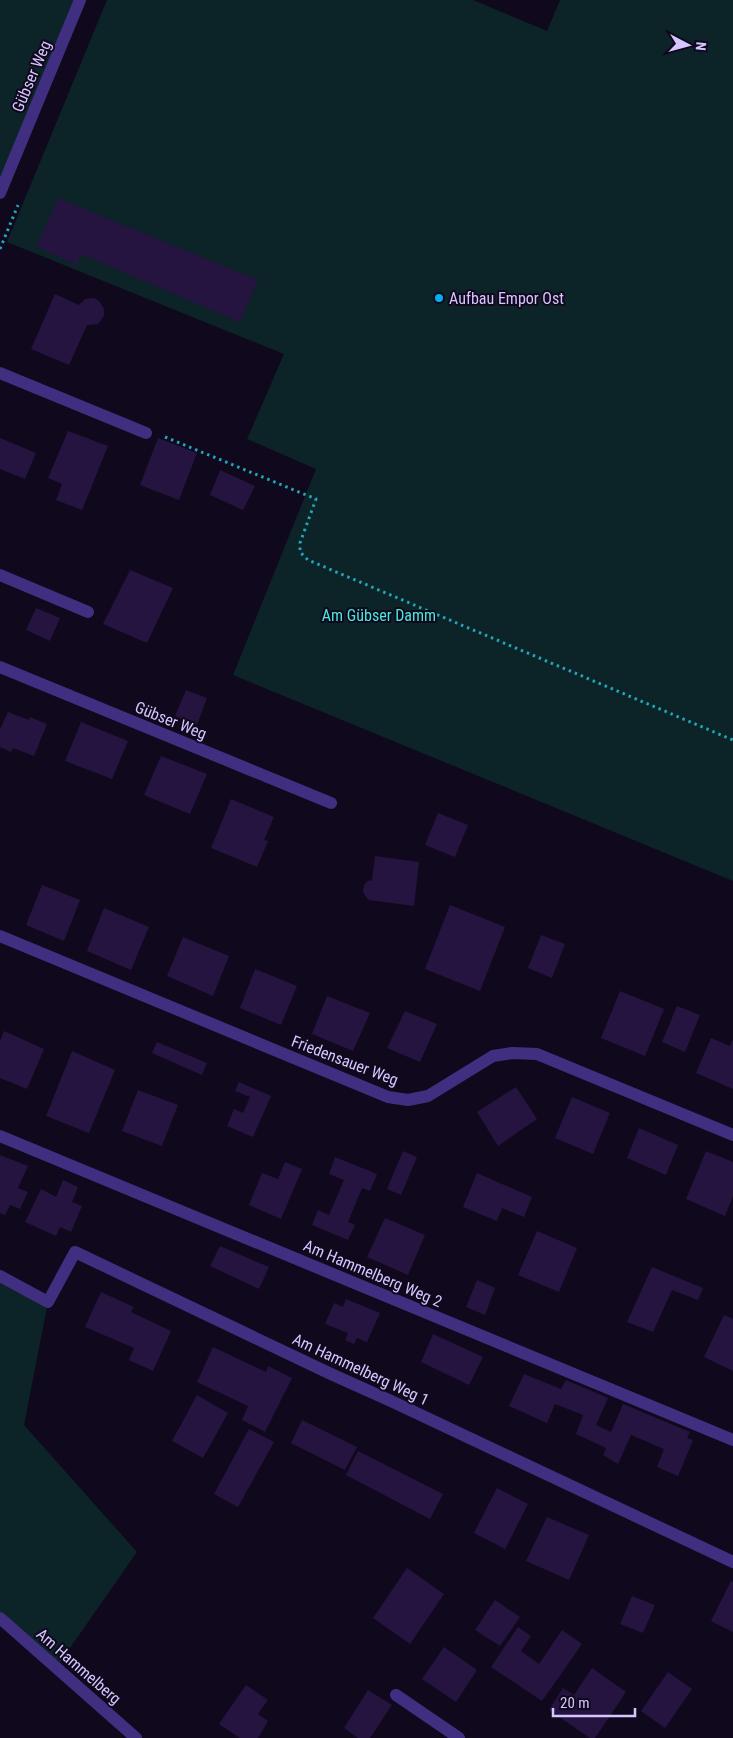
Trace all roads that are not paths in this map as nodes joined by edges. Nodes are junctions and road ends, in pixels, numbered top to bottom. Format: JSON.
{"nodes":[{"id":1,"x":80,"y":0,"type":"edge"},
{"id":2,"x":0,"y":192,"type":"edge"},
{"id":3,"x":0,"y":373,"type":"edge"},
{"id":4,"x":146,"y":433,"type":"road end"},
{"id":5,"x":0,"y":575,"type":"edge"},
{"id":6,"x":88,"y":612,"type":"dead end"},
{"id":7,"x":0,"y":667,"type":"edge"},
{"id":8,"x":330,"y":803,"type":"dead end"},
{"id":9,"x":0,"y":936,"type":"edge"},
{"id":10,"x":733,"y":1135,"type":"edge"},
{"id":11,"x":0,"y":1136,"type":"edge"},
{"id":12,"x":0,"y":1276,"type":"edge"},
{"id":13,"x":733,"y":1440,"type":"edge"},
{"id":14,"x":733,"y":1562,"type":"edge"},
{"id":15,"x":0,"y":1618,"type":"edge"},
{"id":16,"x":396,"y":1695,"type":"dead end"},
{"id":17,"x":136,"y":1738,"type":"edge"},
{"id":18,"x":459,"y":1738,"type":"edge"}],
"edges":[{"from":1,"to":2,"type":"street","name":"Gübser Weg"},
{"from":3,"to":4,"type":"street"},
{"from":5,"to":6,"type":"street"},
{"from":7,"to":8,"type":"street","name":"Gübser Weg"},
{"from":9,"to":10,"type":"street","name":"Friedensauer Weg"},
{"from":11,"to":13,"type":"street","name":"Am Hammelberg Weg 2"},
{"from":12,"to":14,"type":"street","name":"Am Hammelberg Weg 1"},
{"from":15,"to":17,"type":"street","name":"Am Hammelberg"},
{"from":16,"to":18,"type":"street"}]}
